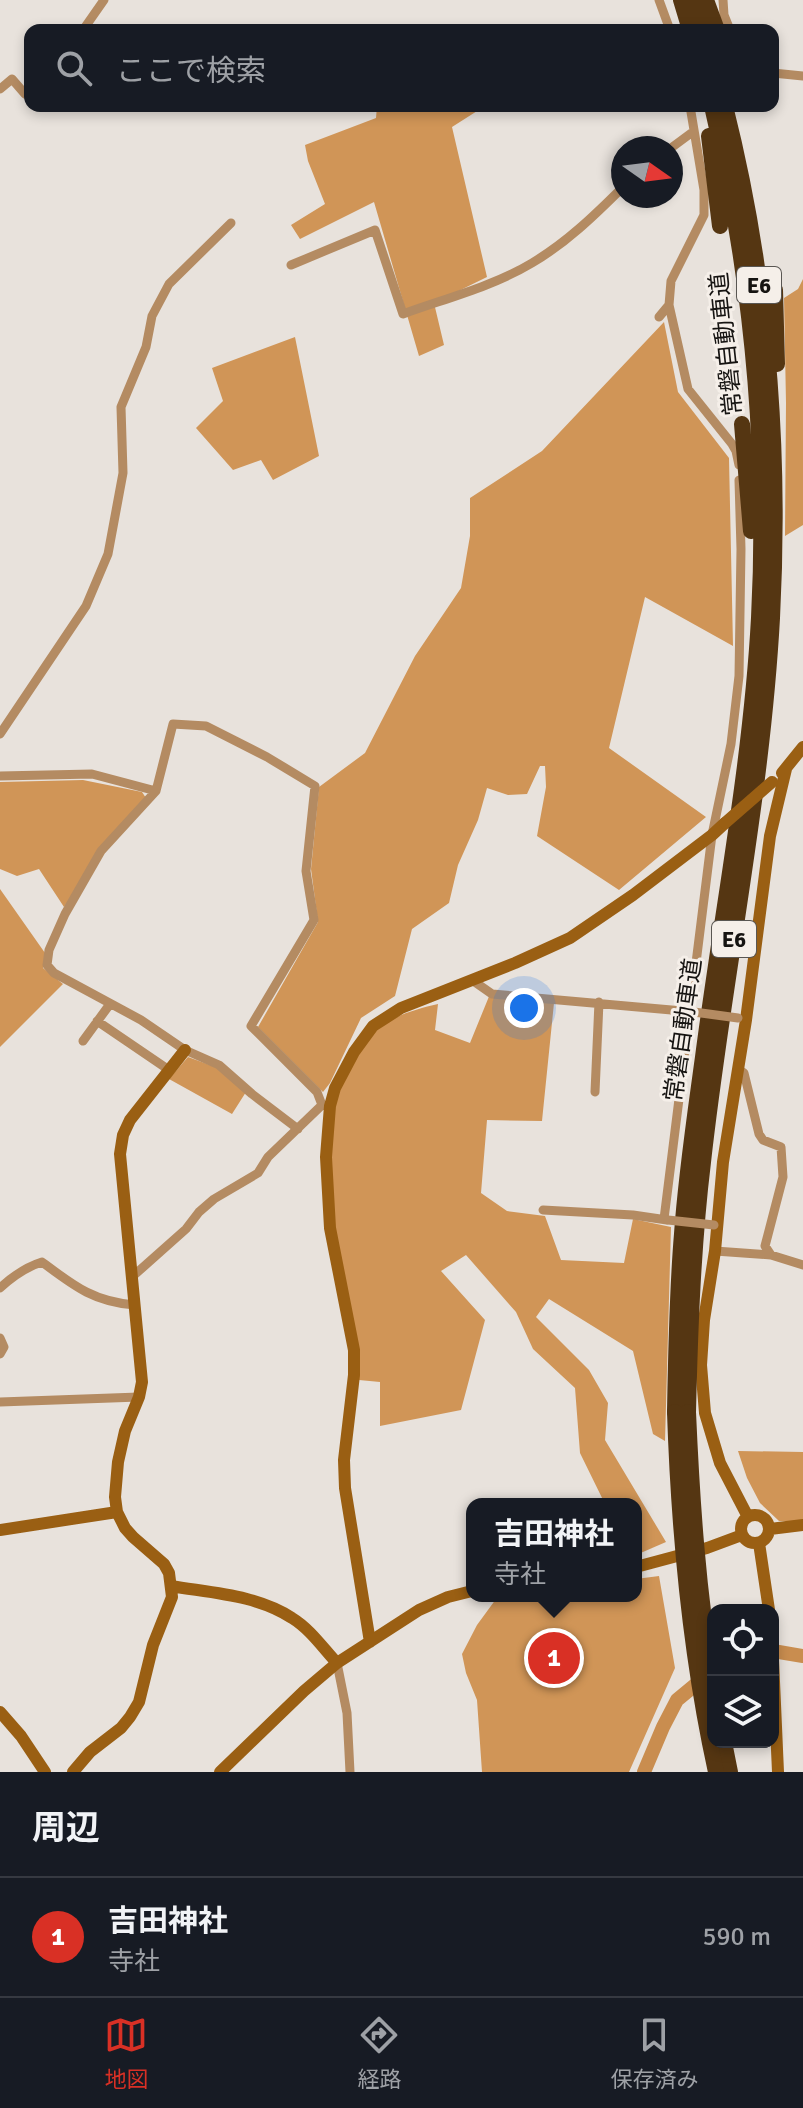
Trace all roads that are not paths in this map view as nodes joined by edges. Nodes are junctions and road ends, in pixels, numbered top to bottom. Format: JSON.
{"nodes":[{"id":1,"x":104,"y":0,"type":"edge"},
{"id":2,"x":659,"y":0,"type":"edge"},
{"id":3,"x":681,"y":0,"type":"edge"},
{"id":4,"x":696,"y":0,"type":"edge"},
{"id":5,"x":706,"y":0,"type":"edge"},
{"id":6,"x":723,"y":0,"type":"edge"},
{"id":7,"x":87,"y":24,"type":"edge"},
{"id":8,"x":668,"y":24,"type":"edge"},
{"id":9,"x":688,"y":24,"type":"edge"},
{"id":10,"x":702,"y":24,"type":"edge"},
{"id":11,"x":715,"y":24,"type":"edge"},
{"id":12,"x":728,"y":24,"type":"edge"},
{"id":13,"x":779,"y":74,"type":"edge"},
{"id":14,"x":803,"y":76,"type":"edge"},
{"id":15,"x":0,"y":89,"type":"edge"},
{"id":16,"x":24,"y":93,"type":"edge"},
{"id":17,"x":691,"y":112,"type":"edge"},
{"id":18,"x":704,"y":112,"type":"edge"},
{"id":19,"x":713,"y":112,"type":"edge"},
{"id":20,"x":726,"y":112,"type":"edge"},
{"id":21,"x":694,"y":131,"type":"junction"},
{"id":22,"x":683,"y":139,"type":"edge"},
{"id":23,"x":611,"y":199,"type":"edge"},
{"id":24,"x":231,"y":223,"type":"dead end"},
{"id":25,"x":720,"y":226,"type":"dead end"},
{"id":26,"x":291,"y":265,"type":"dead end"},
{"id":27,"x":775,"y":290,"type":"dead end"},
{"id":28,"x":669,"y":305,"type":"junction"},
{"id":29,"x":659,"y":317,"type":"dead end"},
{"id":30,"x":742,"y":424,"type":"dead end"},
{"id":31,"x":774,"y":466,"type":"junction"},
{"id":32,"x":755,"y":668,"type":"junction"},
{"id":33,"x":0,"y":734,"type":"edge"},
{"id":34,"x":803,"y":747,"type":"edge"},
{"id":35,"x":786,"y":769,"type":"junction"},
{"id":36,"x":0,"y":776,"type":"edge"},
{"id":37,"x":156,"y":791,"type":"junction"},
{"id":38,"x":712,"y":835,"type":"junction"},
{"id":39,"x":472,"y":980,"type":"junction"},
{"id":40,"x":599,"y":1002,"type":"junction"},
{"id":41,"x":110,"y":1004,"type":"junction"},
{"id":42,"x":692,"y":1012,"type":"junction"},
{"id":43,"x":742,"y":1019,"type":"junction"},
{"id":44,"x":97,"y":1021,"type":"junction"},
{"id":45,"x":83,"y":1041,"type":"dead end"},
{"id":46,"x":185,"y":1050,"type":"junction"},
{"id":47,"x":738,"y":1069,"type":"junction"},
{"id":48,"x":169,"y":1070,"type":"junction"},
{"id":49,"x":595,"y":1092,"type":"dead end"},
{"id":50,"x":326,"y":1106,"type":"junction"},
{"id":51,"x":298,"y":1129,"type":"junction"},
{"id":52,"x":543,"y":1210,"type":"dead end"},
{"id":53,"x":666,"y":1219,"type":"junction"},
{"id":54,"x":716,"y":1225,"type":"junction"},
{"id":55,"x":715,"y":1251,"type":"junction"},
{"id":56,"x":771,"y":1255,"type":"junction"},
{"id":57,"x":803,"y":1265,"type":"edge"},
{"id":58,"x":132,"y":1277,"type":"junction"},
{"id":59,"x":0,"y":1288,"type":"edge"},
{"id":60,"x":135,"y":1305,"type":"junction"},
{"id":61,"x":0,"y":1338,"type":"edge"},
{"id":62,"x":0,"y":1354,"type":"edge"},
{"id":63,"x":139,"y":1397,"type":"junction"},
{"id":64,"x":0,"y":1402,"type":"edge"},
{"id":65,"x":681,"y":1412,"type":"junction"},
{"id":66,"x":117,"y":1512,"type":"junction"},
{"id":67,"x":748,"y":1517,"type":"junction"},
{"id":68,"x":803,"y":1525,"type":"edge"},
{"id":69,"x":770,"y":1529,"type":"junction"},
{"id":70,"x":0,"y":1530,"type":"edge"},
{"id":71,"x":742,"y":1535,"type":"junction"},
{"id":72,"x":759,"y":1543,"type":"junction"},
{"id":73,"x":642,"y":1565,"type":"edge"},
{"id":74,"x":171,"y":1586,"type":"junction"},
{"id":75,"x":466,"y":1592,"type":"edge"},
{"id":76,"x":768,"y":1604,"type":"edge"},
{"id":77,"x":370,"y":1642,"type":"junction"},
{"id":78,"x":337,"y":1663,"type":"junction"},
{"id":79,"x":712,"y":1676,"type":"edge"},
{"id":80,"x":774,"y":1676,"type":"edge"},
{"id":81,"x":0,"y":1712,"type":"edge"},
{"id":82,"x":725,"y":1748,"type":"edge"},
{"id":83,"x":45,"y":1772,"type":"edge"},
{"id":84,"x":73,"y":1772,"type":"edge"},
{"id":85,"x":220,"y":1772,"type":"edge"},
{"id":86,"x":350,"y":1772,"type":"edge"},
{"id":87,"x":716,"y":1772,"type":"edge"},
{"id":88,"x":730,"y":1772,"type":"edge"},
{"id":89,"x":778,"y":1772,"type":"edge"}],
"edges":[{"from":1,"to":7,"type":"street"},
{"from":2,"to":8,"type":"street"},
{"from":3,"to":9,"type":"highway"},
{"from":4,"to":10,"type":"highway"},
{"from":5,"to":11,"type":"highway"},
{"from":6,"to":12,"type":"street"},
{"from":13,"to":14,"type":"street"},
{"from":15,"to":16,"type":"street"},
{"from":17,"to":21,"type":"street"},
{"from":18,"to":25,"type":"highway"},
{"from":19,"to":32,"type":"highway","name":"常磐自動車道","number":"E6"},
{"from":20,"to":31,"type":"highway","name":"常磐自動車道","number":"E6"},
{"from":21,"to":22,"type":"street"},
{"from":21,"to":28,"type":"street"},
{"from":23,"to":26,"type":"street"},
{"from":24,"to":33,"type":"street"},
{"from":27,"to":31,"type":"highway"},
{"from":28,"to":29,"type":"street"},
{"from":28,"to":38,"type":"street"},
{"from":30,"to":32,"type":"highway"},
{"from":31,"to":65,"type":"highway","name":"常磐自動車道","number":"E6"},
{"from":32,"to":65,"type":"highway","name":"常磐自動車道","number":"E6"},
{"from":34,"to":35,"type":"street"},
{"from":35,"to":38,"type":"street","bridge":true},
{"from":35,"to":43,"type":"street"},
{"from":36,"to":37,"type":"street"},
{"from":37,"to":41,"type":"street"},
{"from":37,"to":50,"type":"street"},
{"from":38,"to":39,"type":"street"},
{"from":38,"to":42,"type":"street"},
{"from":39,"to":40,"type":"street"},
{"from":39,"to":50,"type":"street"},
{"from":40,"to":42,"type":"street"},
{"from":40,"to":49,"type":"street"},
{"from":41,"to":44,"type":"street"},
{"from":41,"to":46,"type":"street"},
{"from":42,"to":43,"type":"street","bridge":true},
{"from":42,"to":53,"type":"street"},
{"from":43,"to":47,"type":"street"},
{"from":44,"to":45,"type":"street"},
{"from":44,"to":48,"type":"street"},
{"from":46,"to":48,"type":"street"},
{"from":46,"to":51,"type":"street"},
{"from":47,"to":54,"type":"street"},
{"from":47,"to":56,"type":"street"},
{"from":48,"to":58,"type":"street"},
{"from":50,"to":51,"type":"street"},
{"from":50,"to":77,"type":"street"},
{"from":51,"to":58,"type":"street"},
{"from":52,"to":53,"type":"street"},
{"from":53,"to":54,"type":"street","bridge":true},
{"from":54,"to":55,"type":"street"},
{"from":55,"to":56,"type":"street"},
{"from":55,"to":67,"type":"street"},
{"from":56,"to":57,"type":"street"},
{"from":58,"to":60,"type":"street"},
{"from":59,"to":60,"type":"street"},
{"from":60,"to":63,"type":"street"},
{"from":61,"to":62,"type":"street"},
{"from":63,"to":64,"type":"street"},
{"from":63,"to":66,"type":"street"},
{"from":65,"to":79,"type":"highway","name":"常磐自動車道","number":"E6","bridge":true},
{"from":65,"to":87,"type":"highway","name":"常磐自動車道","number":"E6","bridge":true},
{"from":66,"to":70,"type":"street"},
{"from":66,"to":74,"type":"street"},
{"from":67,"to":69,"type":"street"},
{"from":67,"to":71,"type":"street"},
{"from":68,"to":69,"type":"street"},
{"from":69,"to":72,"type":"street"},
{"from":71,"to":72,"type":"street"},
{"from":71,"to":73,"type":"street"},
{"from":72,"to":76,"type":"street"},
{"from":74,"to":78,"type":"street"},
{"from":74,"to":84,"type":"street"},
{"from":75,"to":77,"type":"street"},
{"from":77,"to":78,"type":"street"},
{"from":78,"to":85,"type":"street"},
{"from":78,"to":86,"type":"street"},
{"from":80,"to":89,"type":"street"},
{"from":81,"to":83,"type":"street"},
{"from":82,"to":88,"type":"highway"}]}
